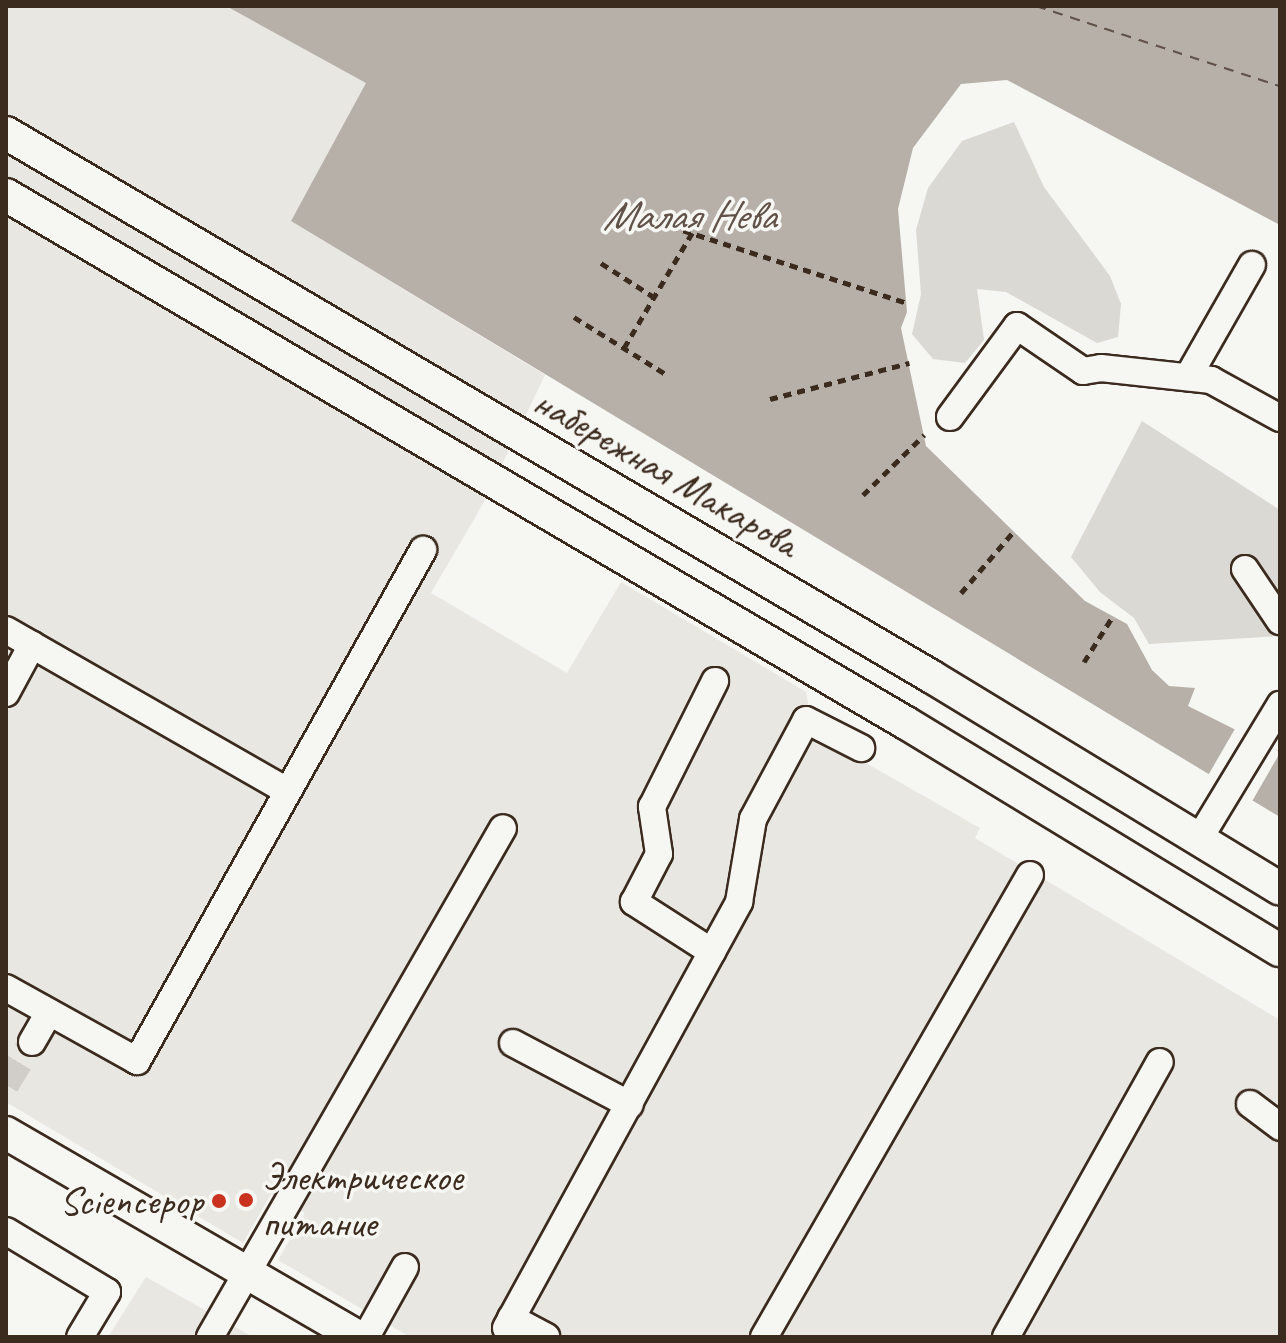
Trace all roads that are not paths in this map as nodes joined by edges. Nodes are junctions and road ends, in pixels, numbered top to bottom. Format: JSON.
{"nodes":[{"id":1,"x":6,"y":133,"type":"edge"},
{"id":2,"x":6,"y":195,"type":"edge"},
{"id":3,"x":1252,"y":265,"type":"dead end"},
{"id":4,"x":1188,"y":377,"type":"junction"},
{"id":5,"x":950,"y":417,"type":"dead end"},
{"id":6,"x":1280,"y":418,"type":"edge"},
{"id":7,"x":423,"y":550,"type":"dead end"},
{"id":8,"x":1245,"y":569,"type":"dead end"},
{"id":9,"x":1280,"y":621,"type":"edge"},
{"id":10,"x":6,"y":630,"type":"edge"},
{"id":11,"x":32,"y":645,"type":"junction"},
{"id":12,"x":715,"y":681,"type":"dead end"},
{"id":13,"x":6,"y":693,"type":"edge"},
{"id":14,"x":1270,"y":721,"type":"edge"},
{"id":15,"x":861,"y":748,"type":"dead end"},
{"id":16,"x":285,"y":790,"type":"junction"},
{"id":17,"x":503,"y":828,"type":"dead end"},
{"id":18,"x":1199,"y":839,"type":"junction"},
{"id":19,"x":1030,"y":875,"type":"dead end"},
{"id":20,"x":1280,"y":889,"type":"edge"},
{"id":21,"x":1280,"y":950,"type":"edge"},
{"id":22,"x":712,"y":952,"type":"junction"},
{"id":23,"x":6,"y":988,"type":"edge"},
{"id":24,"x":49,"y":1013,"type":"junction"},
{"id":25,"x":32,"y":1042,"type":"tunnel mouth"},
{"id":26,"x":513,"y":1043,"type":"dead end"},
{"id":27,"x":1160,"y":1062,"type":"dead end"},
{"id":28,"x":1250,"y":1104,"type":"dead end"},
{"id":29,"x":630,"y":1105,"type":"junction"},
{"id":30,"x":1280,"y":1127,"type":"edge"},
{"id":31,"x":6,"y":1133,"type":"edge"},
{"id":32,"x":6,"y":1155,"type":"edge"},
{"id":33,"x":6,"y":1231,"type":"edge"},
{"id":34,"x":405,"y":1267,"type":"dead end"},
{"id":35,"x":242,"y":1282,"type":"junction"},
{"id":36,"x":80,"y":1337,"type":"edge"},
{"id":37,"x":210,"y":1337,"type":"edge"},
{"id":38,"x":315,"y":1337,"type":"edge"},
{"id":39,"x":358,"y":1337,"type":"edge"},
{"id":40,"x":366,"y":1337,"type":"edge"},
{"id":41,"x":546,"y":1337,"type":"edge"},
{"id":42,"x":764,"y":1337,"type":"edge"},
{"id":43,"x":1006,"y":1337,"type":"edge"}],
"edges":[{"from":1,"to":18,"type":"main road","name":"набережная Макарова"},
{"from":2,"to":21,"type":"main road"},
{"from":3,"to":4,"type":"street"},
{"from":4,"to":5,"type":"street"},
{"from":4,"to":6,"type":"street"},
{"from":7,"to":16,"type":"street"},
{"from":8,"to":9,"type":"street"},
{"from":10,"to":11,"type":"street"},
{"from":11,"to":13,"type":"street"},
{"from":11,"to":16,"type":"street"},
{"from":12,"to":22,"type":"street"},
{"from":14,"to":18,"type":"street"},
{"from":15,"to":22,"type":"street"},
{"from":16,"to":24,"type":"street"},
{"from":17,"to":35,"type":"street"},
{"from":18,"to":20,"type":"main road","name":"набережная Макарова"},
{"from":19,"to":42,"type":"street"},
{"from":22,"to":29,"type":"street"},
{"from":23,"to":24,"type":"street"},
{"from":24,"to":25,"type":"street"},
{"from":26,"to":29,"type":"street"},
{"from":27,"to":43,"type":"street"},
{"from":28,"to":30,"type":"street"},
{"from":29,"to":41,"type":"street"},
{"from":31,"to":35,"type":"main road"},
{"from":32,"to":35,"type":"main road"},
{"from":33,"to":36,"type":"street"},
{"from":34,"to":40,"type":"street"},
{"from":35,"to":37,"type":"street"},
{"from":35,"to":38,"type":"main road"},
{"from":35,"to":39,"type":"main road"}]}
